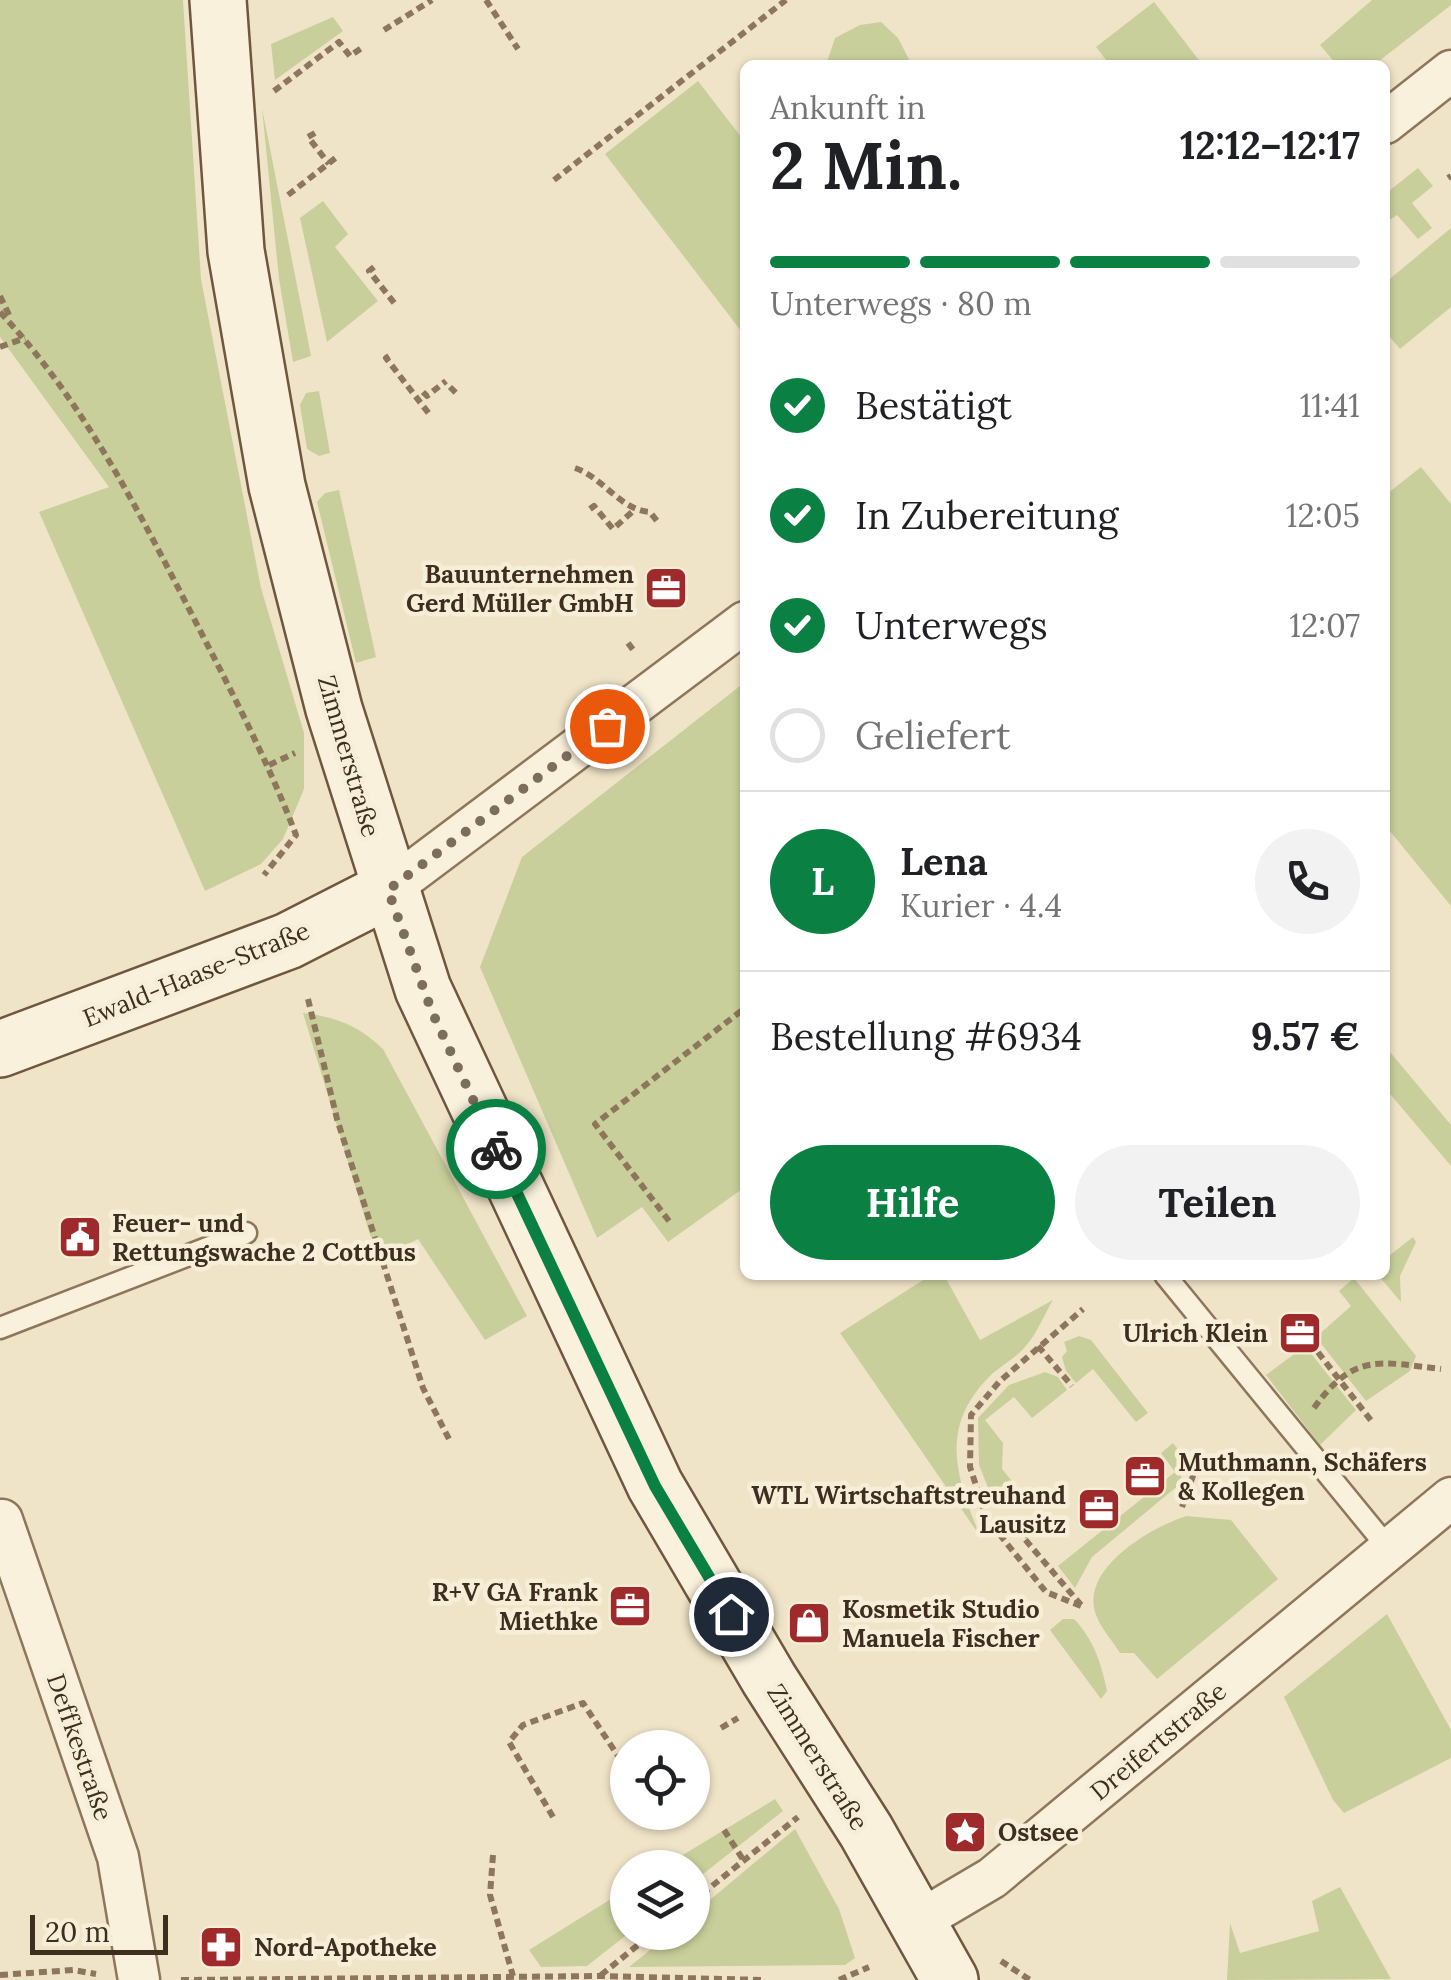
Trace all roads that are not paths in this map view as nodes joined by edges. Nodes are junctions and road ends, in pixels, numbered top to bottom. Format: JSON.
{"nodes":[{"id":1,"x":218,"y":0,"type":"edge"},
{"id":2,"x":1451,"y":71,"type":"edge"},
{"id":3,"x":1390,"y":119,"type":"edge"},
{"id":4,"x":740,"y":626,"type":"edge"},
{"id":5,"x":388,"y":890,"type":"junction"},
{"id":6,"x":0,"y":1049,"type":"edge"},
{"id":7,"x":246,"y":1233,"type":"dead end"},
{"id":8,"x":1169,"y":1280,"type":"edge"},
{"id":9,"x":0,"y":1328,"type":"edge"},
{"id":10,"x":1451,"y":1498,"type":"edge"},
{"id":11,"x":1,"y":1517,"type":"edge"},
{"id":12,"x":1389,"y":1549,"type":"junction"},
{"id":13,"x":919,"y":1920,"type":"junction"},
{"id":14,"x":122,"y":1978,"type":"edge"},
{"id":15,"x":950,"y":1980,"type":"edge"}],
"edges":[{"from":1,"to":5,"type":"street","name":"Zimmerstraße"},
{"from":2,"to":3,"type":"street"},
{"from":4,"to":5,"type":"street"},
{"from":5,"to":6,"type":"street","name":"Ewald-Haase-Straße"},
{"from":5,"to":13,"type":"street","name":"Zimmerstraße"},
{"from":7,"to":9,"type":"lane"},
{"from":8,"to":12,"type":"lane"},
{"from":10,"to":12,"type":"street","name":"Dreifertstraße"},
{"from":11,"to":14,"type":"street","name":"Deffkestraße"},
{"from":12,"to":13,"type":"street","name":"Dreifertstraße"},
{"from":13,"to":15,"type":"street","name":"Zimmerstraße"}]}
